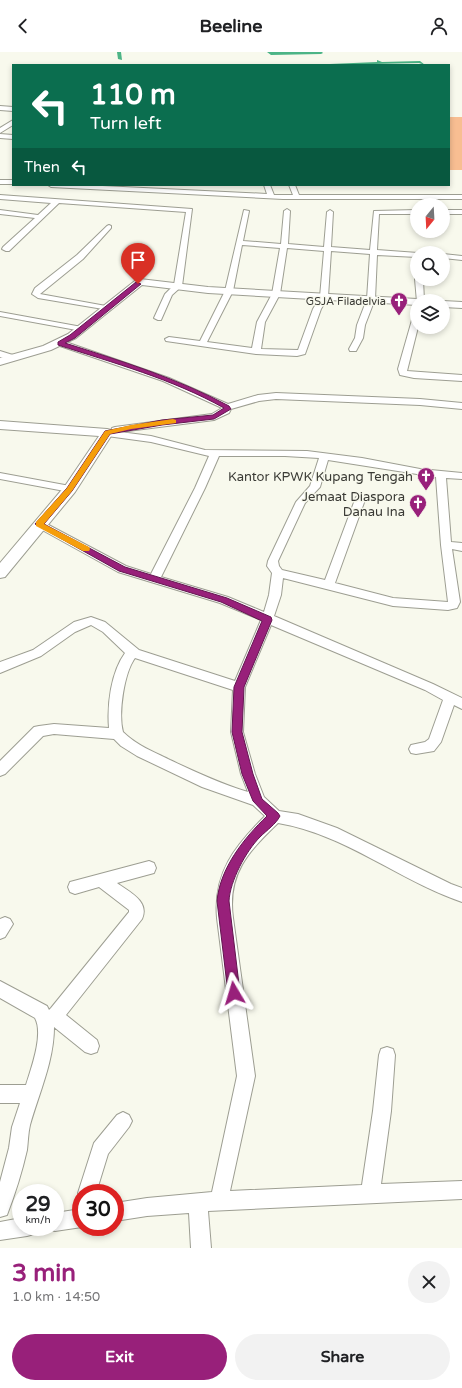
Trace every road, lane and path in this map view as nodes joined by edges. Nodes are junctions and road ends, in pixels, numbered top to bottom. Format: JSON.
{"nodes":[{"id":1,"x":0,"y":108,"type":"edge"},
{"id":2,"x":12,"y":109,"type":"edge"},
{"id":3,"x":12,"y":123,"type":"edge"},
{"id":4,"x":0,"y":131,"type":"edge"},
{"id":5,"x":0,"y":136,"type":"edge"},
{"id":6,"x":12,"y":138,"type":"edge"},
{"id":7,"x":0,"y":182,"type":"edge"},
{"id":8,"x":12,"y":182,"type":"edge"},
{"id":9,"x":78,"y":186,"type":"edge"},
{"id":10,"x":267,"y":186,"type":"edge"},
{"id":11,"x":292,"y":186,"type":"edge"},
{"id":12,"x":106,"y":187,"type":"edge"},
{"id":13,"x":296,"y":194,"type":"junction"},
{"id":14,"x":271,"y":195,"type":"junction"},
{"id":15,"x":386,"y":196,"type":"junction"},
{"id":16,"x":462,"y":196,"type":"edge"},
{"id":17,"x":0,"y":197,"type":"edge"},
{"id":18,"x":57,"y":201,"type":"junction"},
{"id":19,"x":246,"y":211,"type":"dead end"},
{"id":20,"x":286,"y":211,"type":"dead end"},
{"id":21,"x":0,"y":212,"type":"edge"},
{"id":22,"x":330,"y":212,"type":"dead end"},
{"id":23,"x":410,"y":212,"type":"edge"},
{"id":24,"x":450,"y":212,"type":"edge"},
{"id":25,"x":462,"y":212,"type":"edge"},
{"id":26,"x":40,"y":217,"type":"junction"},
{"id":27,"x":109,"y":227,"type":"dead end"},
{"id":28,"x":239,"y":243,"type":"junction"},
{"id":29,"x":284,"y":246,"type":"junction"},
{"id":30,"x":328,"y":248,"type":"junction"},
{"id":31,"x":6,"y":249,"type":"dead end"},
{"id":32,"x":374,"y":251,"type":"junction"},
{"id":33,"x":410,"y":254,"type":"edge"},
{"id":34,"x":450,"y":257,"type":"edge"},
{"id":35,"x":462,"y":258,"type":"edge"},
{"id":36,"x":178,"y":286,"type":"junction"},
{"id":37,"x":229,"y":291,"type":"junction"},
{"id":38,"x":276,"y":294,"type":"junction"},
{"id":39,"x":324,"y":297,"type":"junction"},
{"id":40,"x":371,"y":299,"type":"junction"},
{"id":41,"x":410,"y":301,"type":"edge"},
{"id":42,"x":450,"y":304,"type":"edge"},
{"id":43,"x":462,"y":305,"type":"edge"},
{"id":44,"x":106,"y":308,"type":"junction"},
{"id":45,"x":0,"y":314,"type":"edge"},
{"id":46,"x":158,"y":318,"type":"dead end"},
{"id":47,"x":82,"y":329,"type":"junction"},
{"id":48,"x":413,"y":334,"type":"edge"},
{"id":49,"x":169,"y":340,"type":"dead end"},
{"id":50,"x":60,"y":344,"type":"junction"},
{"id":51,"x":202,"y":344,"type":"junction"},
{"id":52,"x":354,"y":349,"type":"dead end"},
{"id":53,"x":256,"y":351,"type":"junction"},
{"id":54,"x":0,"y":354,"type":"edge"},
{"id":55,"x":13,"y":358,"type":"junction"},
{"id":56,"x":0,"y":362,"type":"edge"},
{"id":57,"x":462,"y":378,"type":"edge"},
{"id":58,"x":462,"y":406,"type":"edge"},
{"id":59,"x":227,"y":407,"type":"junction"},
{"id":60,"x":0,"y":425,"type":"edge"},
{"id":61,"x":107,"y":432,"type":"junction"},
{"id":62,"x":215,"y":453,"type":"junction"},
{"id":63,"x":324,"y":457,"type":"junction"},
{"id":64,"x":441,"y":474,"type":"junction"},
{"id":65,"x":0,"y":476,"type":"edge"},
{"id":66,"x":462,"y":476,"type":"edge"},
{"id":67,"x":70,"y":489,"type":"junction"},
{"id":68,"x":361,"y":497,"type":"dead end"},
{"id":69,"x":39,"y":524,"type":"junction"},
{"id":70,"x":446,"y":545,"type":"junction"},
{"id":71,"x":462,"y":547,"type":"edge"},
{"id":72,"x":0,"y":573,"type":"edge"},
{"id":73,"x":278,"y":573,"type":"junction"},
{"id":74,"x":154,"y":579,"type":"junction"},
{"id":75,"x":329,"y":584,"type":"junction"},
{"id":76,"x":267,"y":620,"type":"junction"},
{"id":77,"x":132,"y":652,"type":"junction"},
{"id":78,"x":0,"y":668,"type":"edge"},
{"id":79,"x":239,"y":687,"type":"junction"},
{"id":80,"x":450,"y":698,"type":"junction"},
{"id":81,"x":462,"y":704,"type":"edge"},
{"id":82,"x":117,"y":734,"type":"junction"},
{"id":83,"x":416,"y":749,"type":"dead end"},
{"id":84,"x":0,"y":770,"type":"edge"},
{"id":85,"x":258,"y":801,"type":"junction"},
{"id":86,"x":275,"y":816,"type":"junction"},
{"id":87,"x":148,"y":868,"type":"dead end"},
{"id":88,"x":101,"y":880,"type":"junction"},
{"id":89,"x":75,"y":887,"type":"dead end"},
{"id":90,"x":462,"y":895,"type":"edge"},
{"id":91,"x":0,"y":989,"type":"edge"},
{"id":92,"x":50,"y":1019,"type":"junction"},
{"id":93,"x":91,"y":1046,"type":"dead end"},
{"id":94,"x":387,"y":1055,"type":"dead end"},
{"id":95,"x":0,"y":1094,"type":"edge"},
{"id":96,"x":31,"y":1094,"type":"junction"},
{"id":97,"x":123,"y":1121,"type":"dead end"},
{"id":98,"x":90,"y":1184,"type":"edge"},
{"id":99,"x":462,"y":1190,"type":"edge"},
{"id":100,"x":370,"y":1194,"type":"junction"},
{"id":101,"x":219,"y":1201,"type":"junction"},
{"id":102,"x":198,"y":1203,"type":"junction"},
{"id":103,"x":0,"y":1208,"type":"edge"},
{"id":104,"x":124,"y":1211,"type":"edge"},
{"id":105,"x":12,"y":1229,"type":"edge"},
{"id":106,"x":0,"y":1231,"type":"edge"},
{"id":107,"x":201,"y":1248,"type":"edge"}],
"edges":[{"from":1,"to":2,"type":"street"},
{"from":3,"to":4,"type":"street"},
{"from":5,"to":6,"type":"street"},
{"from":7,"to":8,"type":"street"},
{"from":9,"to":12,"type":"street"},
{"from":10,"to":14,"type":"street"},
{"from":11,"to":13,"type":"street"},
{"from":12,"to":14,"type":"street"},
{"from":13,"to":14,"type":"street"},
{"from":13,"to":15,"type":"street"},
{"from":14,"to":15,"type":"street"},
{"from":15,"to":16,"type":"street"},
{"from":17,"to":18,"type":"street"},
{"from":18,"to":26,"type":"street"},
{"from":18,"to":36,"type":"street"},
{"from":19,"to":28,"type":"street"},
{"from":20,"to":29,"type":"street"},
{"from":21,"to":26,"type":"street"},
{"from":22,"to":30,"type":"street"},
{"from":23,"to":32,"type":"street"},
{"from":24,"to":25,"type":"street"},
{"from":26,"to":31,"type":"street"},
{"from":27,"to":44,"type":"street"},
{"from":28,"to":29,"type":"street"},
{"from":28,"to":37,"type":"street"},
{"from":29,"to":30,"type":"street"},
{"from":29,"to":38,"type":"street"},
{"from":30,"to":32,"type":"street"},
{"from":30,"to":39,"type":"street"},
{"from":32,"to":33,"type":"street"},
{"from":32,"to":40,"type":"street"},
{"from":34,"to":35,"type":"street"},
{"from":36,"to":37,"type":"street"},
{"from":36,"to":44,"type":"street"},
{"from":36,"to":46,"type":"street"},
{"from":37,"to":38,"type":"street"},
{"from":37,"to":51,"type":"street"},
{"from":38,"to":39,"type":"street"},
{"from":38,"to":53,"type":"street"},
{"from":39,"to":40,"type":"street"},
{"from":39,"to":53,"type":"street"},
{"from":40,"to":41,"type":"street"},
{"from":40,"to":52,"type":"street"},
{"from":42,"to":43,"type":"street"},
{"from":44,"to":47,"type":"street"},
{"from":45,"to":47,"type":"street"},
{"from":47,"to":50,"type":"street"},
{"from":48,"to":57,"type":"street"},
{"from":49,"to":51,"type":"street"},
{"from":50,"to":55,"type":"street"},
{"from":50,"to":59,"type":"street"},
{"from":51,"to":53,"type":"street"},
{"from":54,"to":55,"type":"street"},
{"from":55,"to":56,"type":"street"},
{"from":58,"to":59,"type":"street"},
{"from":59,"to":61,"type":"street"},
{"from":60,"to":61,"type":"street"},
{"from":61,"to":62,"type":"street"},
{"from":61,"to":67,"type":"street"},
{"from":62,"to":63,"type":"street"},
{"from":62,"to":74,"type":"street"},
{"from":63,"to":64,"type":"street"},
{"from":63,"to":73,"type":"street"},
{"from":64,"to":66,"type":"street"},
{"from":64,"to":70,"type":"street"},
{"from":65,"to":67,"type":"street"},
{"from":67,"to":69,"type":"street"},
{"from":68,"to":75,"type":"street"},
{"from":69,"to":72,"type":"street"},
{"from":69,"to":74,"type":"street"},
{"from":70,"to":71,"type":"street"},
{"from":70,"to":75,"type":"street"},
{"from":73,"to":75,"type":"street"},
{"from":73,"to":76,"type":"street"},
{"from":74,"to":76,"type":"street"},
{"from":76,"to":79,"type":"street"},
{"from":76,"to":80,"type":"street"},
{"from":77,"to":78,"type":"street"},
{"from":77,"to":79,"type":"street"},
{"from":77,"to":82,"type":"street"},
{"from":79,"to":85,"type":"street"},
{"from":80,"to":81,"type":"street"},
{"from":80,"to":83,"type":"street"},
{"from":82,"to":84,"type":"street"},
{"from":82,"to":85,"type":"street"},
{"from":85,"to":86,"type":"street"},
{"from":86,"to":90,"type":"street"},
{"from":86,"to":101,"type":"street"},
{"from":87,"to":88,"type":"street"},
{"from":88,"to":89,"type":"street"},
{"from":88,"to":92,"type":"street"},
{"from":91,"to":92,"type":"street"},
{"from":92,"to":93,"type":"street"},
{"from":92,"to":96,"type":"street"},
{"from":94,"to":100,"type":"street"},
{"from":95,"to":96,"type":"street"},
{"from":96,"to":103,"type":"street"},
{"from":97,"to":98,"type":"street"},
{"from":99,"to":100,"type":"street"},
{"from":100,"to":101,"type":"street"},
{"from":101,"to":102,"type":"street"},
{"from":102,"to":104,"type":"street"},
{"from":102,"to":107,"type":"street"},
{"from":105,"to":106,"type":"street"}]}
